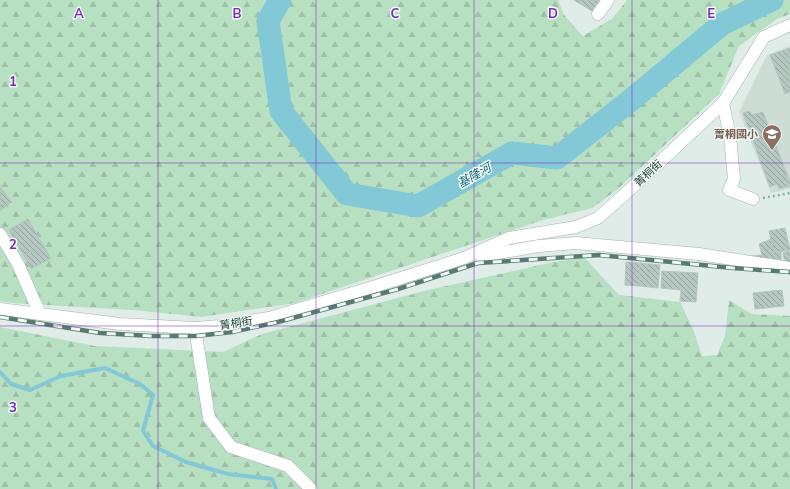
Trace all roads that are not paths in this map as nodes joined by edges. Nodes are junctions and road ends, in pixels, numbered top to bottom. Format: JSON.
{"nodes":[{"id":1,"x":608,"y":0,"type":"edge"},
{"id":2,"x":598,"y":14,"type":"dead end"},
{"id":3,"x":790,"y":25,"type":"edge"},
{"id":4,"x":723,"y":103,"type":"junction"},
{"id":5,"x":753,"y":199,"type":"road end"},
{"id":6,"x":0,"y":234,"type":"edge"},
{"id":7,"x":464,"y":258,"type":"junction"},
{"id":8,"x":790,"y":268,"type":"edge"},
{"id":9,"x":0,"y":308,"type":"edge"},
{"id":10,"x":40,"y":314,"type":"junction"},
{"id":11,"x":195,"y":328,"type":"junction"},
{"id":12,"x":311,"y":489,"type":"edge"}],
"edges":[{"from":1,"to":2,"type":"street"},
{"from":3,"to":4,"type":"street","name":"菁桐街"},
{"from":4,"to":5,"type":"street"},
{"from":4,"to":7,"type":"street","name":"菁桐街"},
{"from":6,"to":10,"type":"street"},
{"from":7,"to":8,"type":"street","name":"菁桐街"},
{"from":7,"to":11,"type":"street","name":"菁桐街"},
{"from":9,"to":10,"type":"street","name":"菁桐街"},
{"from":10,"to":11,"type":"street","name":"菁桐街"},
{"from":11,"to":12,"type":"street"}]}
